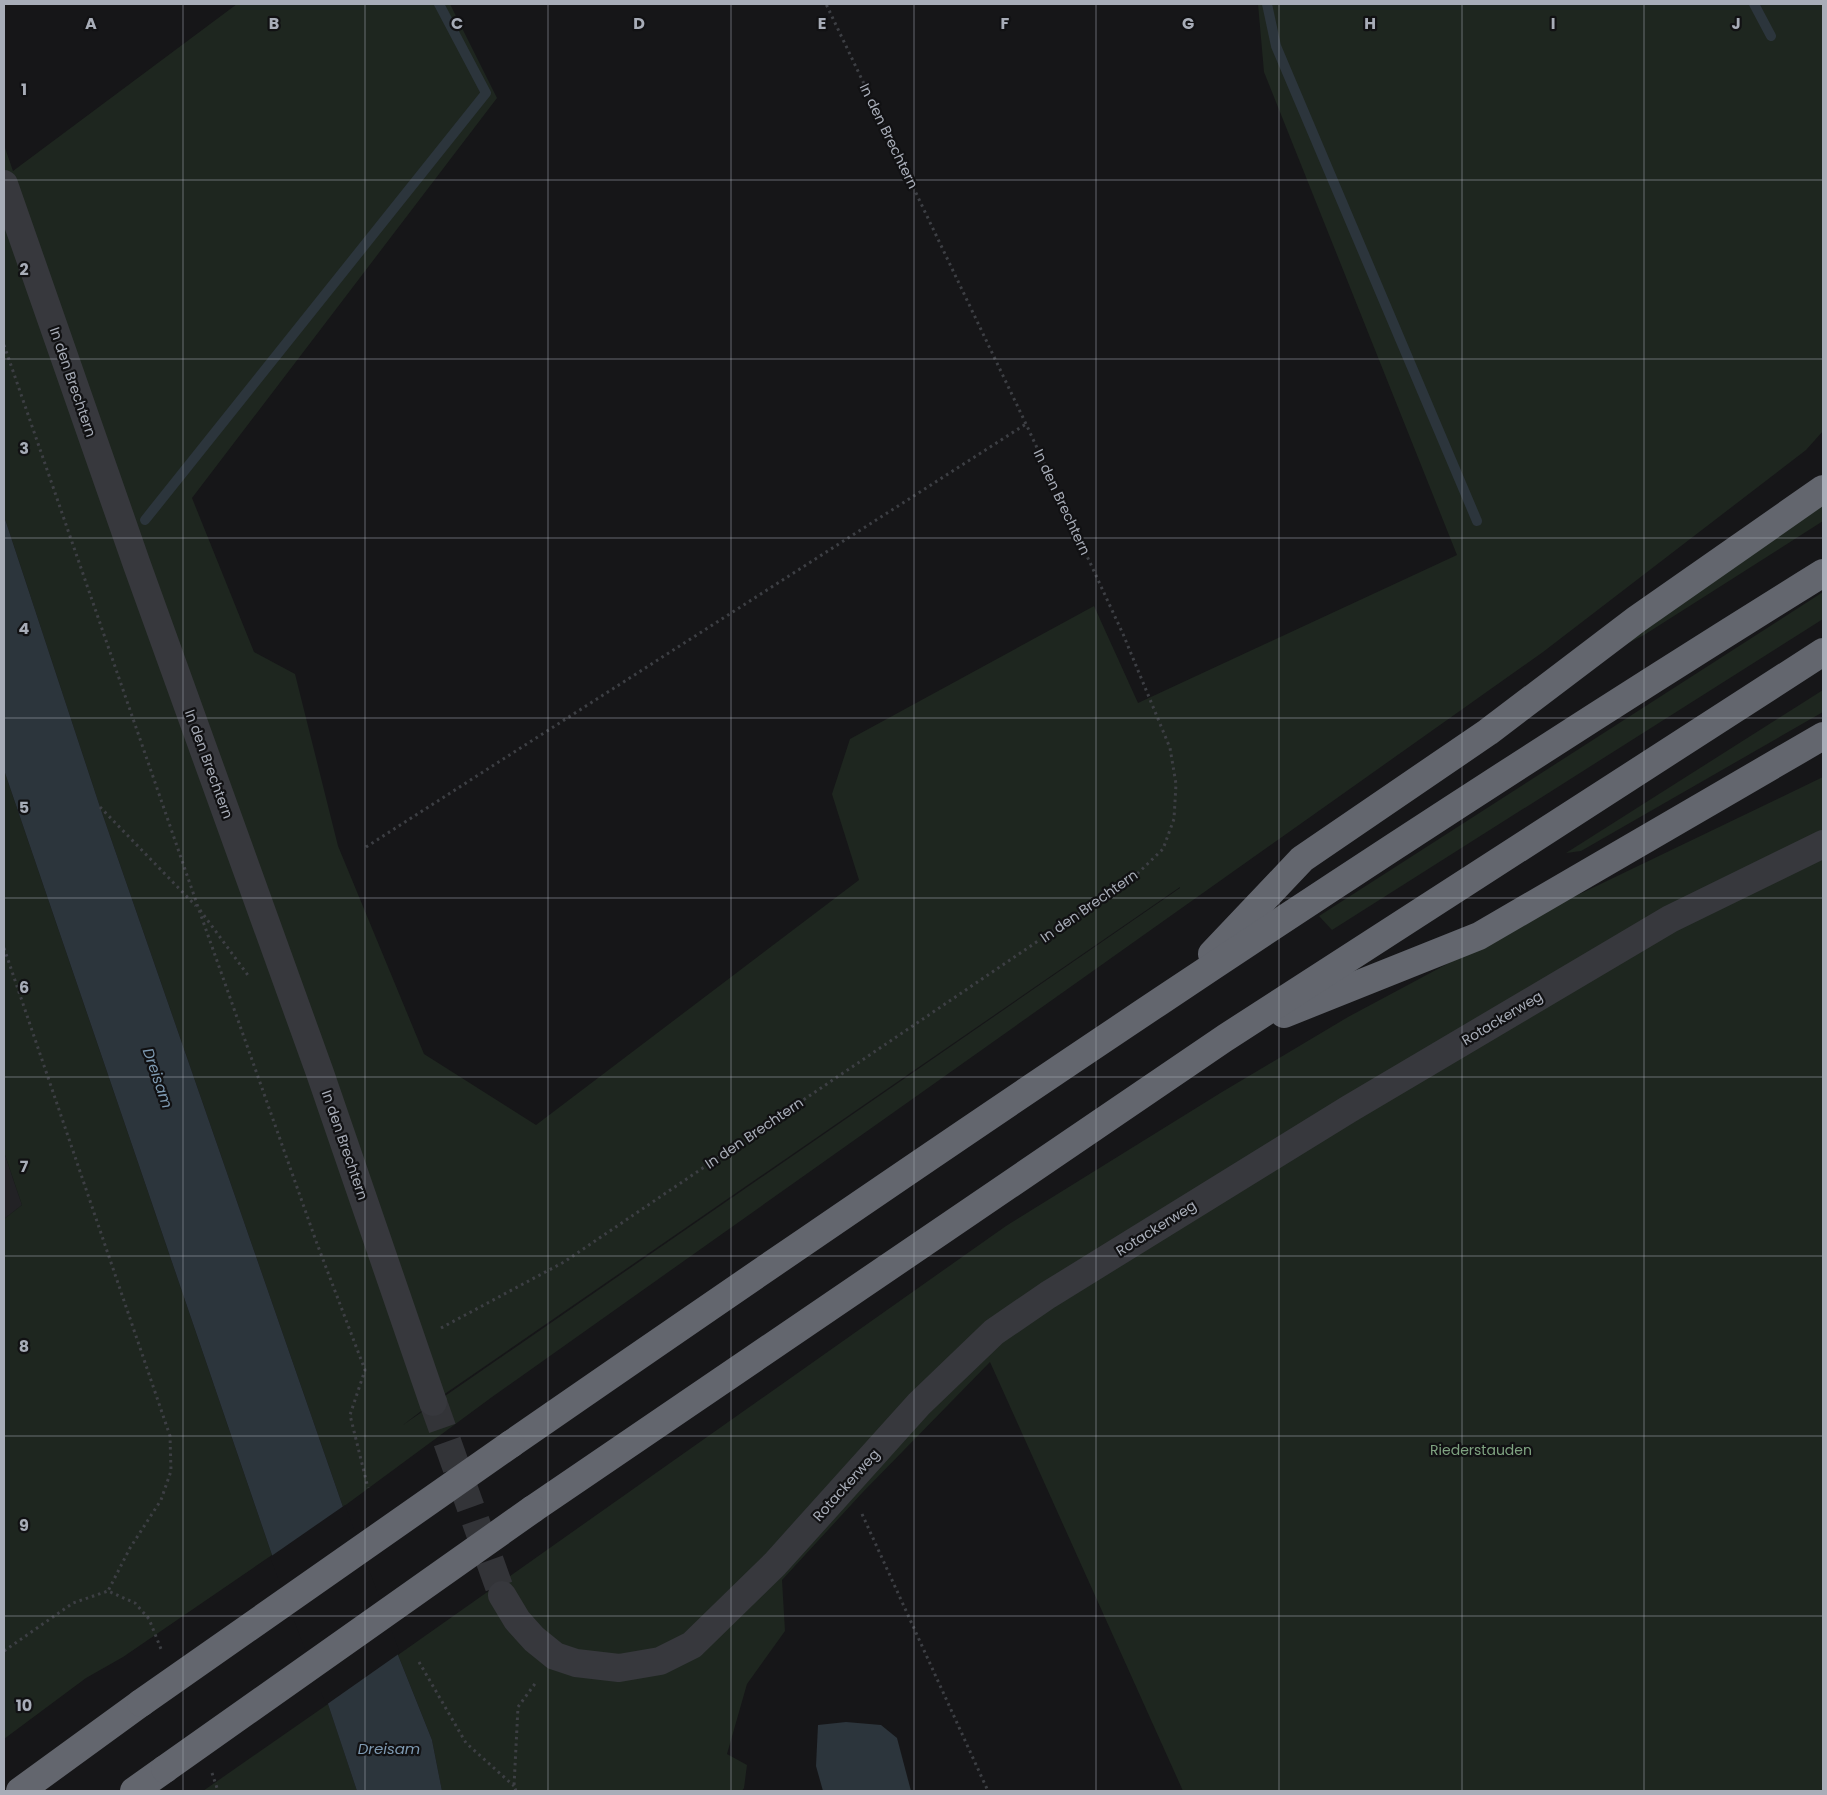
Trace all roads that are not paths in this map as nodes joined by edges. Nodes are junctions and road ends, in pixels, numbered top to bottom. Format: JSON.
{"nodes":[{"id":1,"x":4,"y":184,"type":"edge"},
{"id":2,"x":1823,"y":489,"type":"edge"},
{"id":3,"x":1823,"y":573,"type":"edge"},
{"id":4,"x":1823,"y":652,"type":"edge"},
{"id":5,"x":1823,"y":736,"type":"edge"},
{"id":6,"x":1823,"y":844,"type":"edge"},
{"id":7,"x":1179,"y":987,"type":"junction"},
{"id":8,"x":1225,"y":1038,"type":"junction"},
{"id":9,"x":433,"y":1402,"type":"tunnel mouth"},
{"id":10,"x":502,"y":1595,"type":"tunnel mouth"},
{"id":11,"x":20,"y":1791,"type":"edge"},
{"id":12,"x":134,"y":1791,"type":"edge"}],
"edges":[{"from":1,"to":9,"type":"street","name":"In den Brechtern"},
{"from":2,"to":7,"type":"highway"},
{"from":3,"to":7,"type":"highway"},
{"from":4,"to":8,"type":"highway"},
{"from":5,"to":8,"type":"highway"},
{"from":6,"to":10,"type":"street","name":"Rotackerweg"},
{"from":7,"to":11,"type":"highway","bridge":true},
{"from":8,"to":12,"type":"highway","bridge":true}]}
